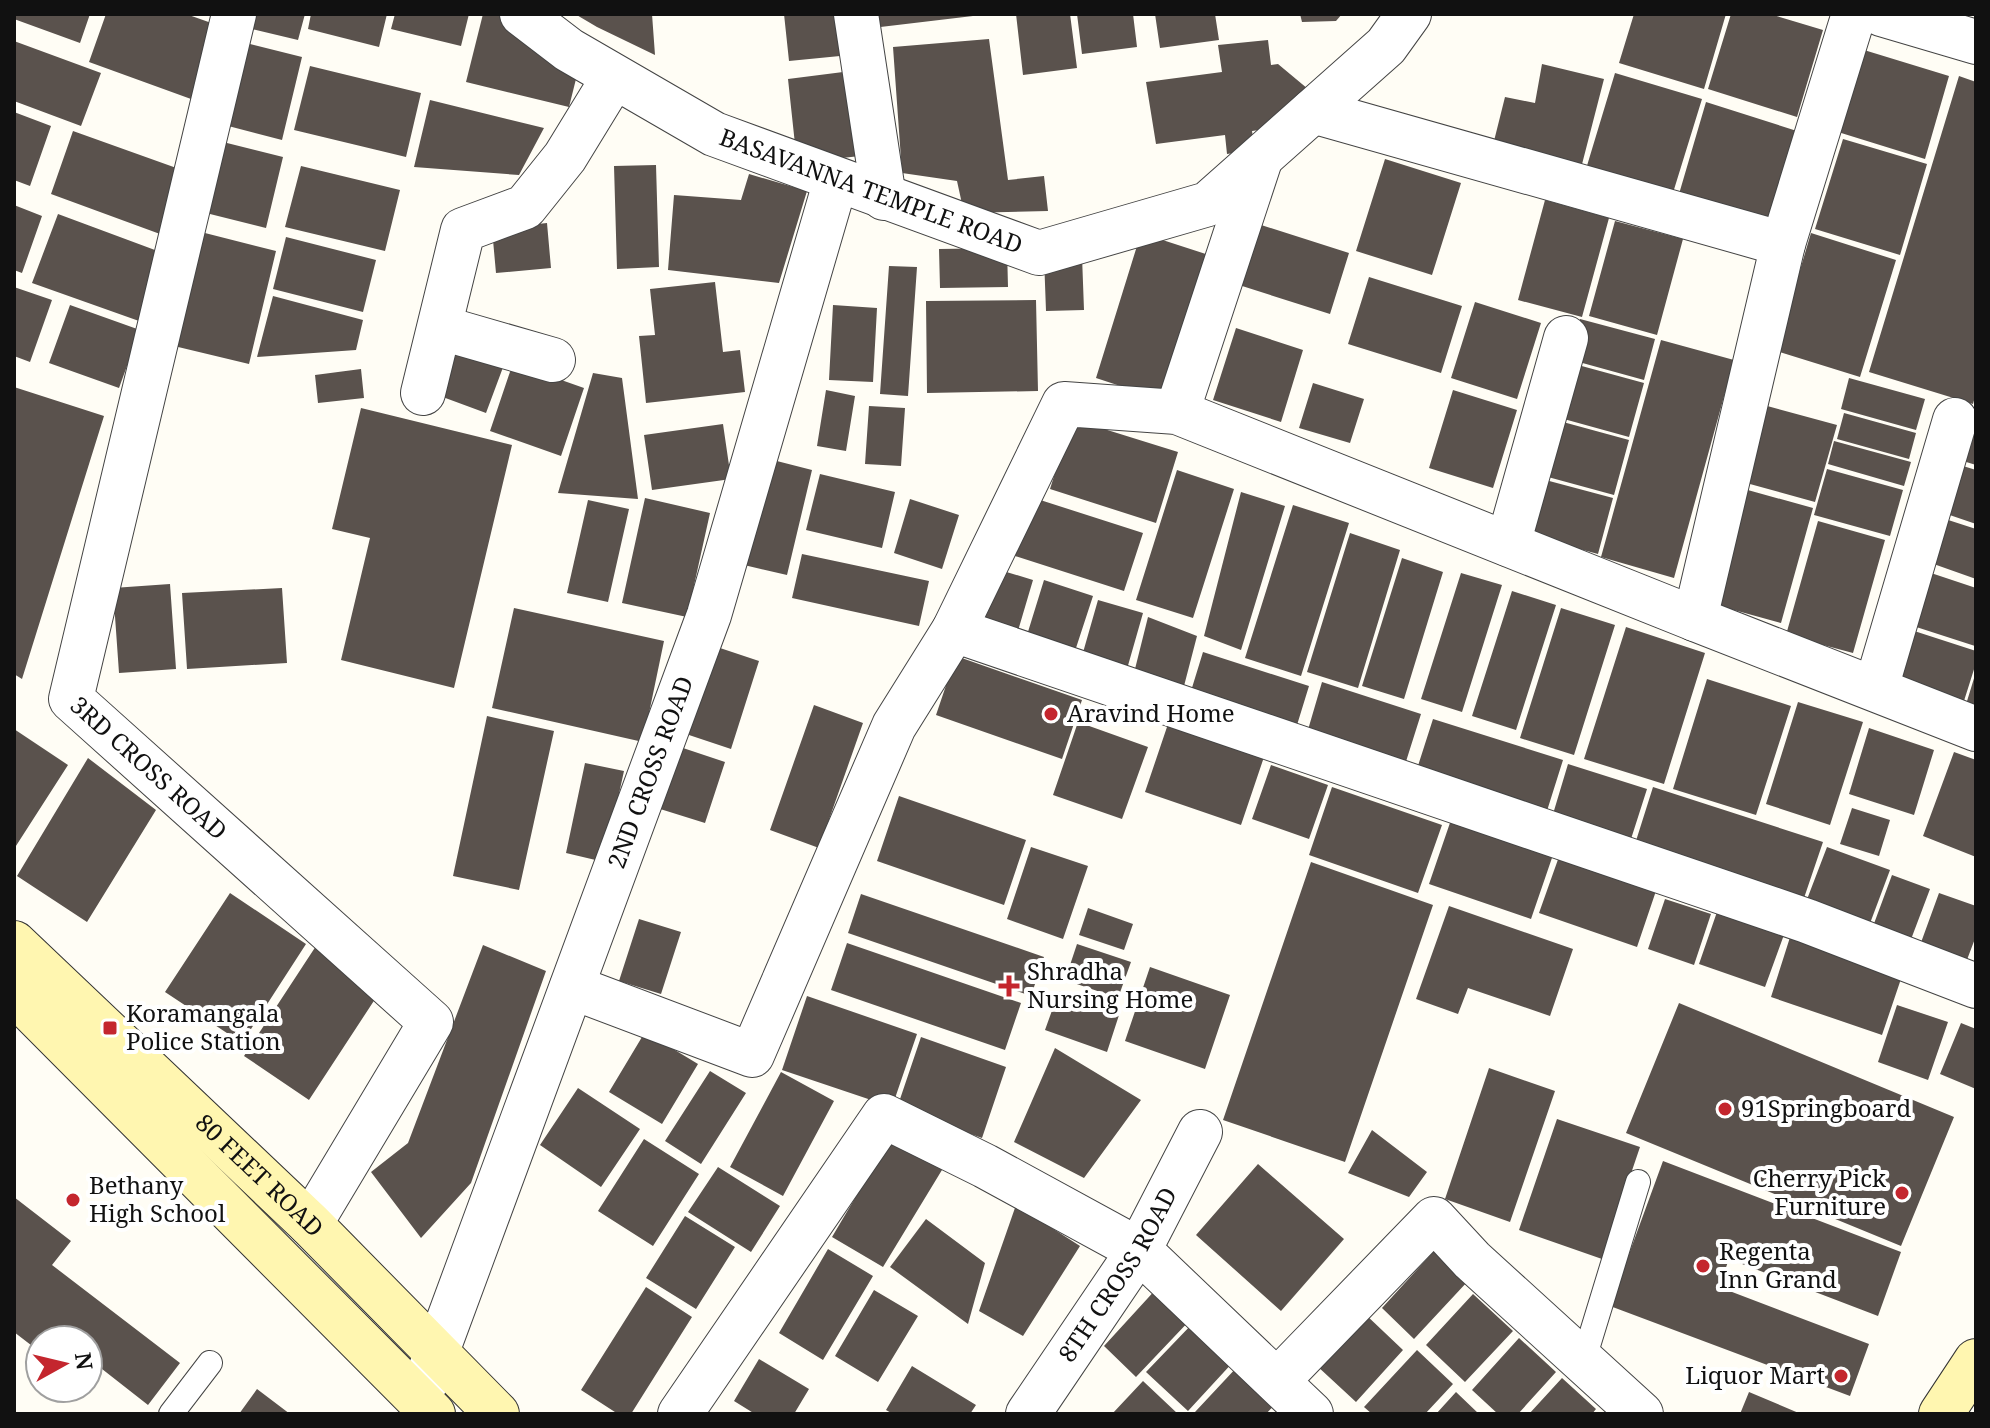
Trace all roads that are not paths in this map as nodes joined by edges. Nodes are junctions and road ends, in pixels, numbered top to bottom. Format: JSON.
{"nodes":[{"id":1,"x":234,"y":14,"type":"edge"},
{"id":2,"x":522,"y":14,"type":"edge"},
{"id":3,"x":856,"y":14,"type":"edge"},
{"id":4,"x":1409,"y":14,"type":"edge"},
{"id":5,"x":1854,"y":14,"type":"edge"},
{"id":6,"x":1881,"y":14,"type":"edge"},
{"id":7,"x":1976,"y":42,"type":"edge"},
{"id":8,"x":614,"y":77,"type":"junction"},
{"id":9,"x":1313,"y":111,"type":"junction"},
{"id":10,"x":1261,"y":158,"type":"junction"},
{"id":11,"x":836,"y":180,"type":"junction"},
{"id":12,"x":884,"y":198,"type":"junction"},
{"id":13,"x":1783,"y":244,"type":"junction"},
{"id":14,"x":442,"y":328,"type":"junction"},
{"id":15,"x":1566,"y":338,"type":"dead end"},
{"id":16,"x":553,"y":360,"type":"dead end"},
{"id":17,"x":423,"y":393,"type":"dead end"},
{"id":18,"x":1177,"y":412,"type":"junction"},
{"id":19,"x":1955,"y":420,"type":"dead end"},
{"id":20,"x":1508,"y":544,"type":"junction"},
{"id":21,"x":1695,"y":619,"type":"junction"},
{"id":22,"x":954,"y":630,"type":"junction"},
{"id":23,"x":1876,"y":688,"type":"junction"},
{"id":24,"x":1976,"y":729,"type":"edge"},
{"id":25,"x":14,"y":943,"type":"edge"},
{"id":26,"x":1976,"y":986,"type":"edge"},
{"id":27,"x":572,"y":987,"type":"junction"},
{"id":28,"x":14,"y":993,"type":"edge"},
{"id":29,"x":1200,"y":1132,"type":"dead end"},
{"id":30,"x":1638,"y":1182,"type":"dead end"},
{"id":31,"x":310,"y":1224,"type":"junction"},
{"id":32,"x":1139,"y":1250,"type":"junction"},
{"id":33,"x":437,"y":1356,"type":"junction"},
{"id":34,"x":1976,"y":1361,"type":"edge"},
{"id":35,"x":1583,"y":1362,"type":"junction"},
{"id":36,"x":210,"y":1363,"type":"dead end"},
{"id":37,"x":1277,"y":1381,"type":"junction"},
{"id":38,"x":426,"y":1406,"type":"edge"},
{"id":39,"x":171,"y":1414,"type":"edge"},
{"id":40,"x":497,"y":1414,"type":"edge"},
{"id":41,"x":680,"y":1414,"type":"edge"},
{"id":42,"x":1028,"y":1414,"type":"edge"},
{"id":43,"x":1311,"y":1414,"type":"edge"},
{"id":44,"x":1641,"y":1414,"type":"edge"},
{"id":45,"x":1941,"y":1414,"type":"edge"}],
"edges":[{"from":1,"to":31,"type":"street","name":"3RD CROSS ROAD"},
{"from":2,"to":8,"type":"street","name":"BASAVANNA TEMPLE ROAD"},
{"from":3,"to":12,"type":"street"},
{"from":4,"to":9,"type":"street","name":"BASAVANNA TEMPLE ROAD"},
{"from":5,"to":13,"type":"street"},
{"from":6,"to":7,"type":"street"},
{"from":8,"to":11,"type":"street","name":"BASAVANNA TEMPLE ROAD"},
{"from":8,"to":14,"type":"street"},
{"from":9,"to":10,"type":"street","name":"BASAVANNA TEMPLE ROAD"},
{"from":9,"to":13,"type":"street"},
{"from":10,"to":12,"type":"street","name":"BASAVANNA TEMPLE ROAD"},
{"from":10,"to":18,"type":"street"},
{"from":11,"to":12,"type":"street","name":"BASAVANNA TEMPLE ROAD"},
{"from":11,"to":27,"type":"street","name":"2ND CROSS ROAD"},
{"from":13,"to":21,"type":"street"},
{"from":14,"to":16,"type":"street"},
{"from":14,"to":17,"type":"street"},
{"from":15,"to":20,"type":"street"},
{"from":18,"to":20,"type":"street"},
{"from":18,"to":22,"type":"street"},
{"from":19,"to":23,"type":"street"},
{"from":20,"to":21,"type":"street"},
{"from":21,"to":23,"type":"street"},
{"from":22,"to":26,"type":"street"},
{"from":22,"to":27,"type":"street"},
{"from":23,"to":24,"type":"street"},
{"from":25,"to":31,"type":"main road","name":"80 FEET ROAD"},
{"from":27,"to":33,"type":"street","name":"2ND CROSS ROAD"},
{"from":28,"to":38,"type":"main road","name":"80 FEET ROAD"},
{"from":29,"to":32,"type":"street","name":"8TH CROSS ROAD"},
{"from":30,"to":35,"type":"lane"},
{"from":31,"to":33,"type":"main road","name":"80 FEET ROAD"},
{"from":32,"to":37,"type":"street"},
{"from":32,"to":41,"type":"street"},
{"from":32,"to":42,"type":"street","name":"8TH CROSS ROAD"},
{"from":33,"to":38,"type":"street","name":"2ND CROSS ROAD"},
{"from":33,"to":40,"type":"main road","name":"80 FEET ROAD"},
{"from":34,"to":45,"type":"main road"},
{"from":35,"to":37,"type":"street"},
{"from":35,"to":44,"type":"street"},
{"from":36,"to":39,"type":"lane"},
{"from":37,"to":43,"type":"street"}]}
